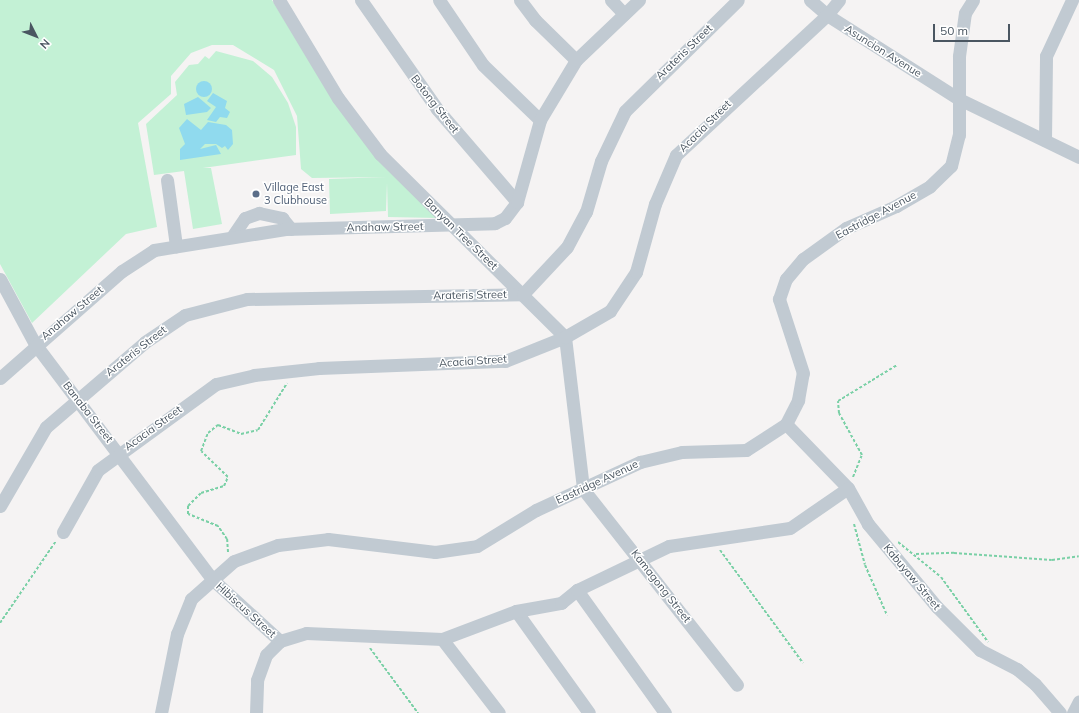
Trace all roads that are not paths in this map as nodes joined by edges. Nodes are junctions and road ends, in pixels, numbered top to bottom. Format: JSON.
{"nodes":[{"id":1,"x":278,"y":0,"type":"edge"},
{"id":2,"x":361,"y":0,"type":"edge"},
{"id":3,"x":438,"y":0,"type":"edge"},
{"id":4,"x":520,"y":0,"type":"edge"},
{"id":5,"x":611,"y":0,"type":"edge"},
{"id":6,"x":639,"y":0,"type":"edge"},
{"id":7,"x":738,"y":0,"type":"edge"},
{"id":8,"x":810,"y":0,"type":"edge"},
{"id":9,"x":839,"y":0,"type":"edge"},
{"id":10,"x":973,"y":0,"type":"edge"},
{"id":11,"x":1072,"y":0,"type":"edge"},
{"id":12,"x":624,"y":14,"type":"junction"},
{"id":13,"x":827,"y":15,"type":"junction"},
{"id":14,"x":576,"y":60,"type":"junction"},
{"id":15,"x":959,"y":99,"type":"junction"},
{"id":16,"x":540,"y":120,"type":"junction"},
{"id":17,"x":1045,"y":140,"type":"junction"},
{"id":18,"x":1079,"y":157,"type":"edge"},
{"id":19,"x":167,"y":180,"type":"dead end"},
{"id":20,"x":517,"y":202,"type":"junction"},
{"id":21,"x":452,"y":225,"type":"junction"},
{"id":22,"x":291,"y":229,"type":"junction"},
{"id":23,"x":232,"y":237,"type":"junction"},
{"id":24,"x":176,"y":246,"type":"junction"},
{"id":25,"x":2,"y":287,"type":"edge"},
{"id":26,"x":523,"y":294,"type":"junction"},
{"id":27,"x":565,"y":337,"type":"junction"},
{"id":28,"x":36,"y":344,"type":"junction"},
{"id":29,"x":0,"y":378,"type":"edge"},
{"id":30,"x":78,"y":398,"type":"junction"},
{"id":31,"x":786,"y":424,"type":"junction"},
{"id":32,"x":119,"y":452,"type":"junction"},
{"id":33,"x":848,"y":488,"type":"junction"},
{"id":34,"x":583,"y":489,"type":"junction"},
{"id":35,"x":0,"y":506,"type":"edge"},
{"id":36,"x":63,"y":532,"type":"road end"},
{"id":37,"x":642,"y":560,"type":"junction"},
{"id":38,"x":212,"y":579,"type":"junction"},
{"id":39,"x":577,"y":590,"type":"junction"},
{"id":40,"x":516,"y":611,"type":"junction"},
{"id":41,"x":442,"y":639,"type":"junction"},
{"id":42,"x":280,"y":641,"type":"junction"},
{"id":43,"x":737,"y":685,"type":"dead end"},
{"id":44,"x":1079,"y":702,"type":"edge"},
{"id":45,"x":1059,"y":711,"type":"edge"},
{"id":46,"x":161,"y":713,"type":"edge"},
{"id":47,"x":256,"y":713,"type":"edge"},
{"id":48,"x":499,"y":713,"type":"edge"},
{"id":49,"x":589,"y":713,"type":"edge"},
{"id":50,"x":665,"y":713,"type":"edge"},
{"id":51,"x":1073,"y":713,"type":"edge"}],
"edges":[{"from":1,"to":21,"type":"street","name":"Banyan Tree Street"},
{"from":2,"to":20,"type":"street","name":"Botong Street"},
{"from":3,"to":16,"type":"street"},
{"from":4,"to":14,"type":"street"},
{"from":5,"to":12,"type":"street"},
{"from":6,"to":12,"type":"street","name":"Anahaw Street"},
{"from":7,"to":26,"type":"street","name":"Arateris Street"},
{"from":8,"to":13,"type":"street","name":"Asuncion Avenue"},
{"from":9,"to":13,"type":"street","name":"Acacia Street"},
{"from":10,"to":15,"type":"street","name":"Eastridge Avenue"},
{"from":11,"to":17,"type":"street"},
{"from":12,"to":14,"type":"street","name":"Anahaw Street"},
{"from":13,"to":15,"type":"street","name":"Asuncion Avenue"},
{"from":13,"to":27,"type":"street","name":"Acacia Street"},
{"from":14,"to":16,"type":"street","name":"Anahaw Street"},
{"from":15,"to":17,"type":"street","name":"Asuncion Avenue"},
{"from":15,"to":31,"type":"street","name":"Eastridge Avenue"},
{"from":16,"to":20,"type":"street","name":"Anahaw Street"},
{"from":17,"to":18,"type":"street","name":"Asuncion Avenue"},
{"from":19,"to":24,"type":"street"},
{"from":20,"to":21,"type":"street","name":"Anahaw Street"},
{"from":21,"to":22,"type":"street","name":"Anahaw Street"},
{"from":21,"to":26,"type":"street","name":"Banyan Tree Street"},
{"from":22,"to":23,"type":"street","name":"Anahaw Street"},
{"from":22,"to":23,"type":"street"},
{"from":23,"to":24,"type":"street","name":"Anahaw Street"},
{"from":24,"to":28,"type":"street","name":"Anahaw Street"},
{"from":25,"to":28,"type":"street","name":"Banaba Street"},
{"from":26,"to":27,"type":"street","name":"Banyan Tree Street"},
{"from":26,"to":30,"type":"street","name":"Arateris Street"},
{"from":27,"to":32,"type":"street","name":"Acacia Street"},
{"from":27,"to":34,"type":"street"},
{"from":28,"to":29,"type":"street","name":"Anahaw Street"},
{"from":28,"to":30,"type":"street","name":"Banaba Street"},
{"from":30,"to":32,"type":"street","name":"Banaba Street"},
{"from":30,"to":35,"type":"street","name":"Arateris Street"},
{"from":31,"to":33,"type":"street","name":"Kabuyaw Street"},
{"from":31,"to":34,"type":"street","name":"Eastridge Avenue"},
{"from":32,"to":36,"type":"street","name":"Acacia Street"},
{"from":32,"to":38,"type":"street","name":"Banaba Street"},
{"from":33,"to":37,"type":"street"},
{"from":33,"to":45,"type":"street","name":"Kabuyaw Street"},
{"from":34,"to":37,"type":"street","name":"Kamagong Street"},
{"from":34,"to":38,"type":"street","name":"Eastridge Avenue"},
{"from":37,"to":39,"type":"street"},
{"from":37,"to":43,"type":"street","name":"Kamagong Street"},
{"from":38,"to":42,"type":"street","name":"Hibiscus Street"},
{"from":38,"to":46,"type":"street","name":"Eastridge Avenue"},
{"from":39,"to":40,"type":"street"},
{"from":39,"to":50,"type":"street"},
{"from":40,"to":41,"type":"street"},
{"from":40,"to":49,"type":"street"},
{"from":41,"to":42,"type":"street"},
{"from":41,"to":48,"type":"street"},
{"from":42,"to":47,"type":"street"},
{"from":44,"to":51,"type":"street"}]}
